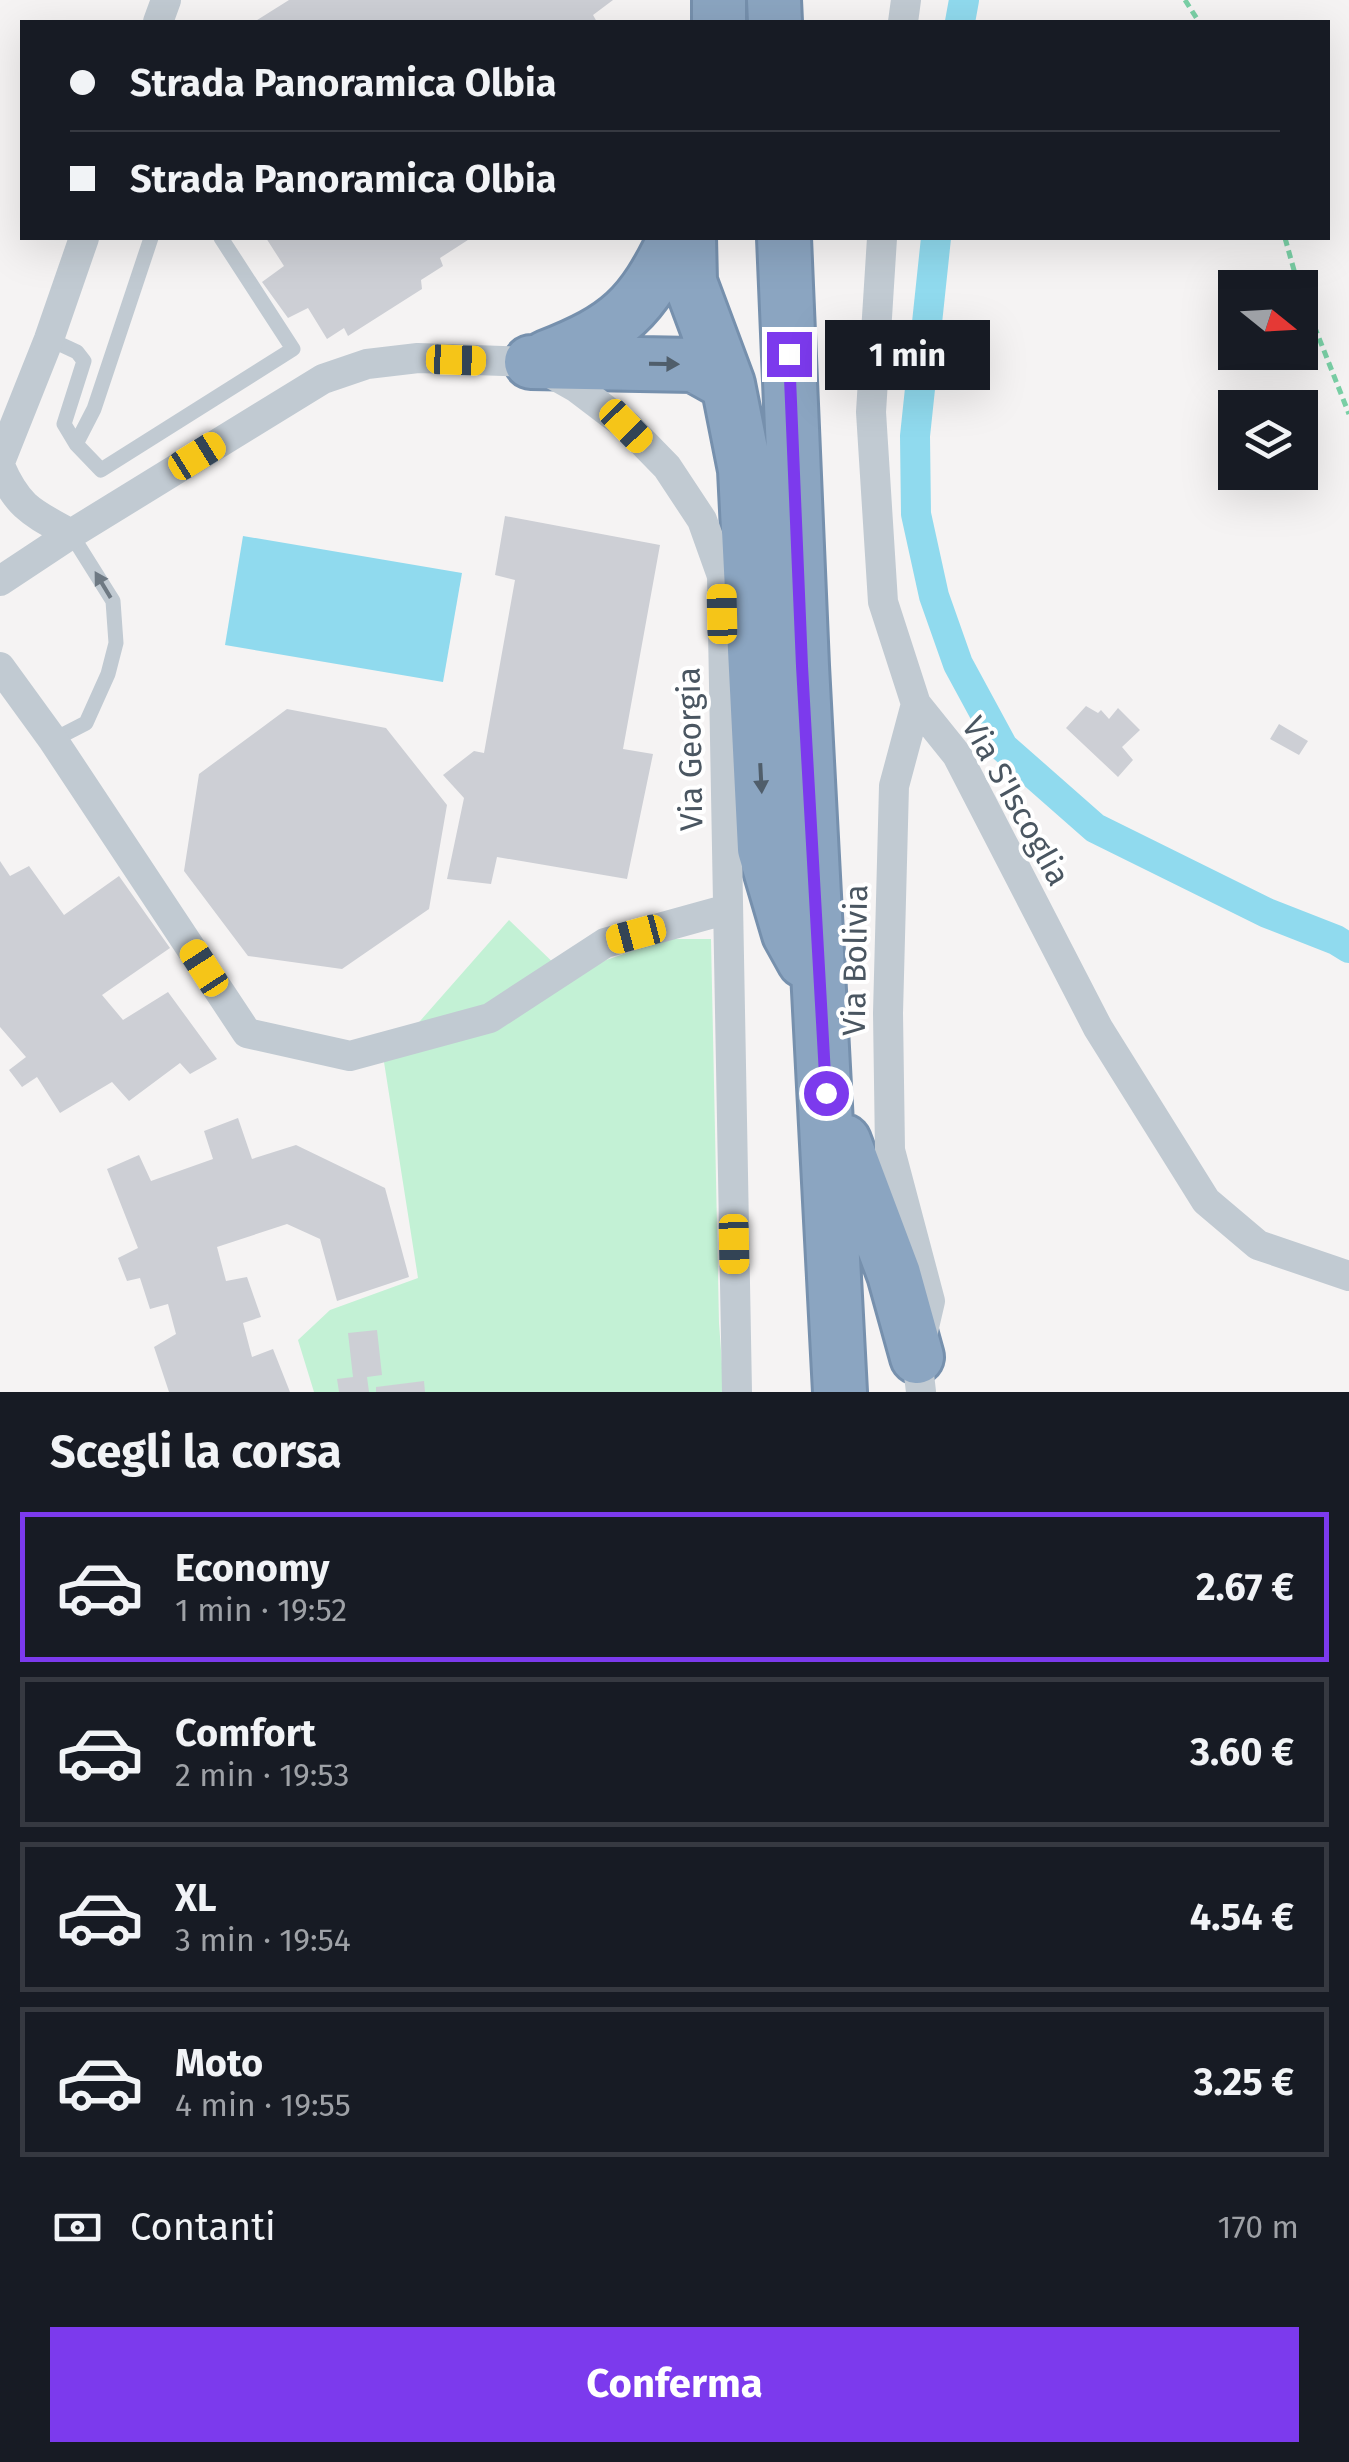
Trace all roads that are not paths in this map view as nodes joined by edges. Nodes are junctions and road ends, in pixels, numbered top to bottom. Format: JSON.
{"nodes":[{"id":1,"x":83,"y":240,"type":"edge"},
{"id":2,"x":151,"y":240,"type":"edge"},
{"id":3,"x":222,"y":240,"type":"edge"},
{"id":4,"x":674,"y":240,"type":"edge"},
{"id":5,"x":689,"y":240,"type":"edge"},
{"id":6,"x":784,"y":240,"type":"edge"},
{"id":7,"x":882,"y":240,"type":"edge"},
{"id":8,"x":49,"y":339,"type":"junction"},
{"id":9,"x":531,"y":362,"type":"junction"},
{"id":10,"x":728,"y":384,"type":"junction"},
{"id":11,"x":76,"y":444,"type":"junction"},
{"id":12,"x":0,"y":464,"type":"edge"},
{"id":13,"x":72,"y":534,"type":"junction"},
{"id":14,"x":0,"y":582,"type":"edge"},
{"id":15,"x":0,"y":667,"type":"edge"},
{"id":16,"x":916,"y":704,"type":"junction"},
{"id":17,"x":53,"y":740,"type":"junction"},
{"id":18,"x":728,"y":909,"type":"junction"},
{"id":19,"x":821,"y":994,"type":"junction"},
{"id":20,"x":826,"y":1093,"type":"junction"},
{"id":21,"x":1349,"y":1276,"type":"edge"},
{"id":22,"x":919,"y":1375,"type":"edge"},
{"id":23,"x":737,"y":1392,"type":"edge"},
{"id":24,"x":840,"y":1392,"type":"edge"}],
"edges":[{"from":1,"to":8,"type":"street"},
{"from":2,"to":11,"type":"lane"},
{"from":3,"to":11,"type":"lane"},
{"from":4,"to":9,"type":"highway"},
{"from":5,"to":10,"type":"highway"},
{"from":6,"to":19,"type":"highway"},
{"from":7,"to":16,"type":"street","name":"Via S'Iscoglia"},
{"from":8,"to":11,"type":"lane"},
{"from":8,"to":12,"type":"street"},
{"from":9,"to":10,"type":"highway","one_way":true},
{"from":9,"to":13,"type":"street","name":"Via Georgia"},
{"from":9,"to":18,"type":"street","name":"Via Georgia"},
{"from":10,"to":19,"type":"highway","one_way":true},
{"from":12,"to":13,"type":"street"},
{"from":13,"to":14,"type":"street","name":"Via Georgia"},
{"from":17,"to":13,"type":"lane","one_way":true},
{"from":15,"to":17,"type":"street"},
{"from":16,"to":21,"type":"street","name":"Via S'Iscoglia"},
{"from":16,"to":22,"type":"street","name":"Via Bolivia"},
{"from":17,"to":18,"type":"street"},
{"from":18,"to":23,"type":"street","name":"Via Georgia"},
{"from":19,"to":20,"type":"highway"},
{"from":20,"to":22,"type":"highway"},
{"from":20,"to":24,"type":"highway"}]}
